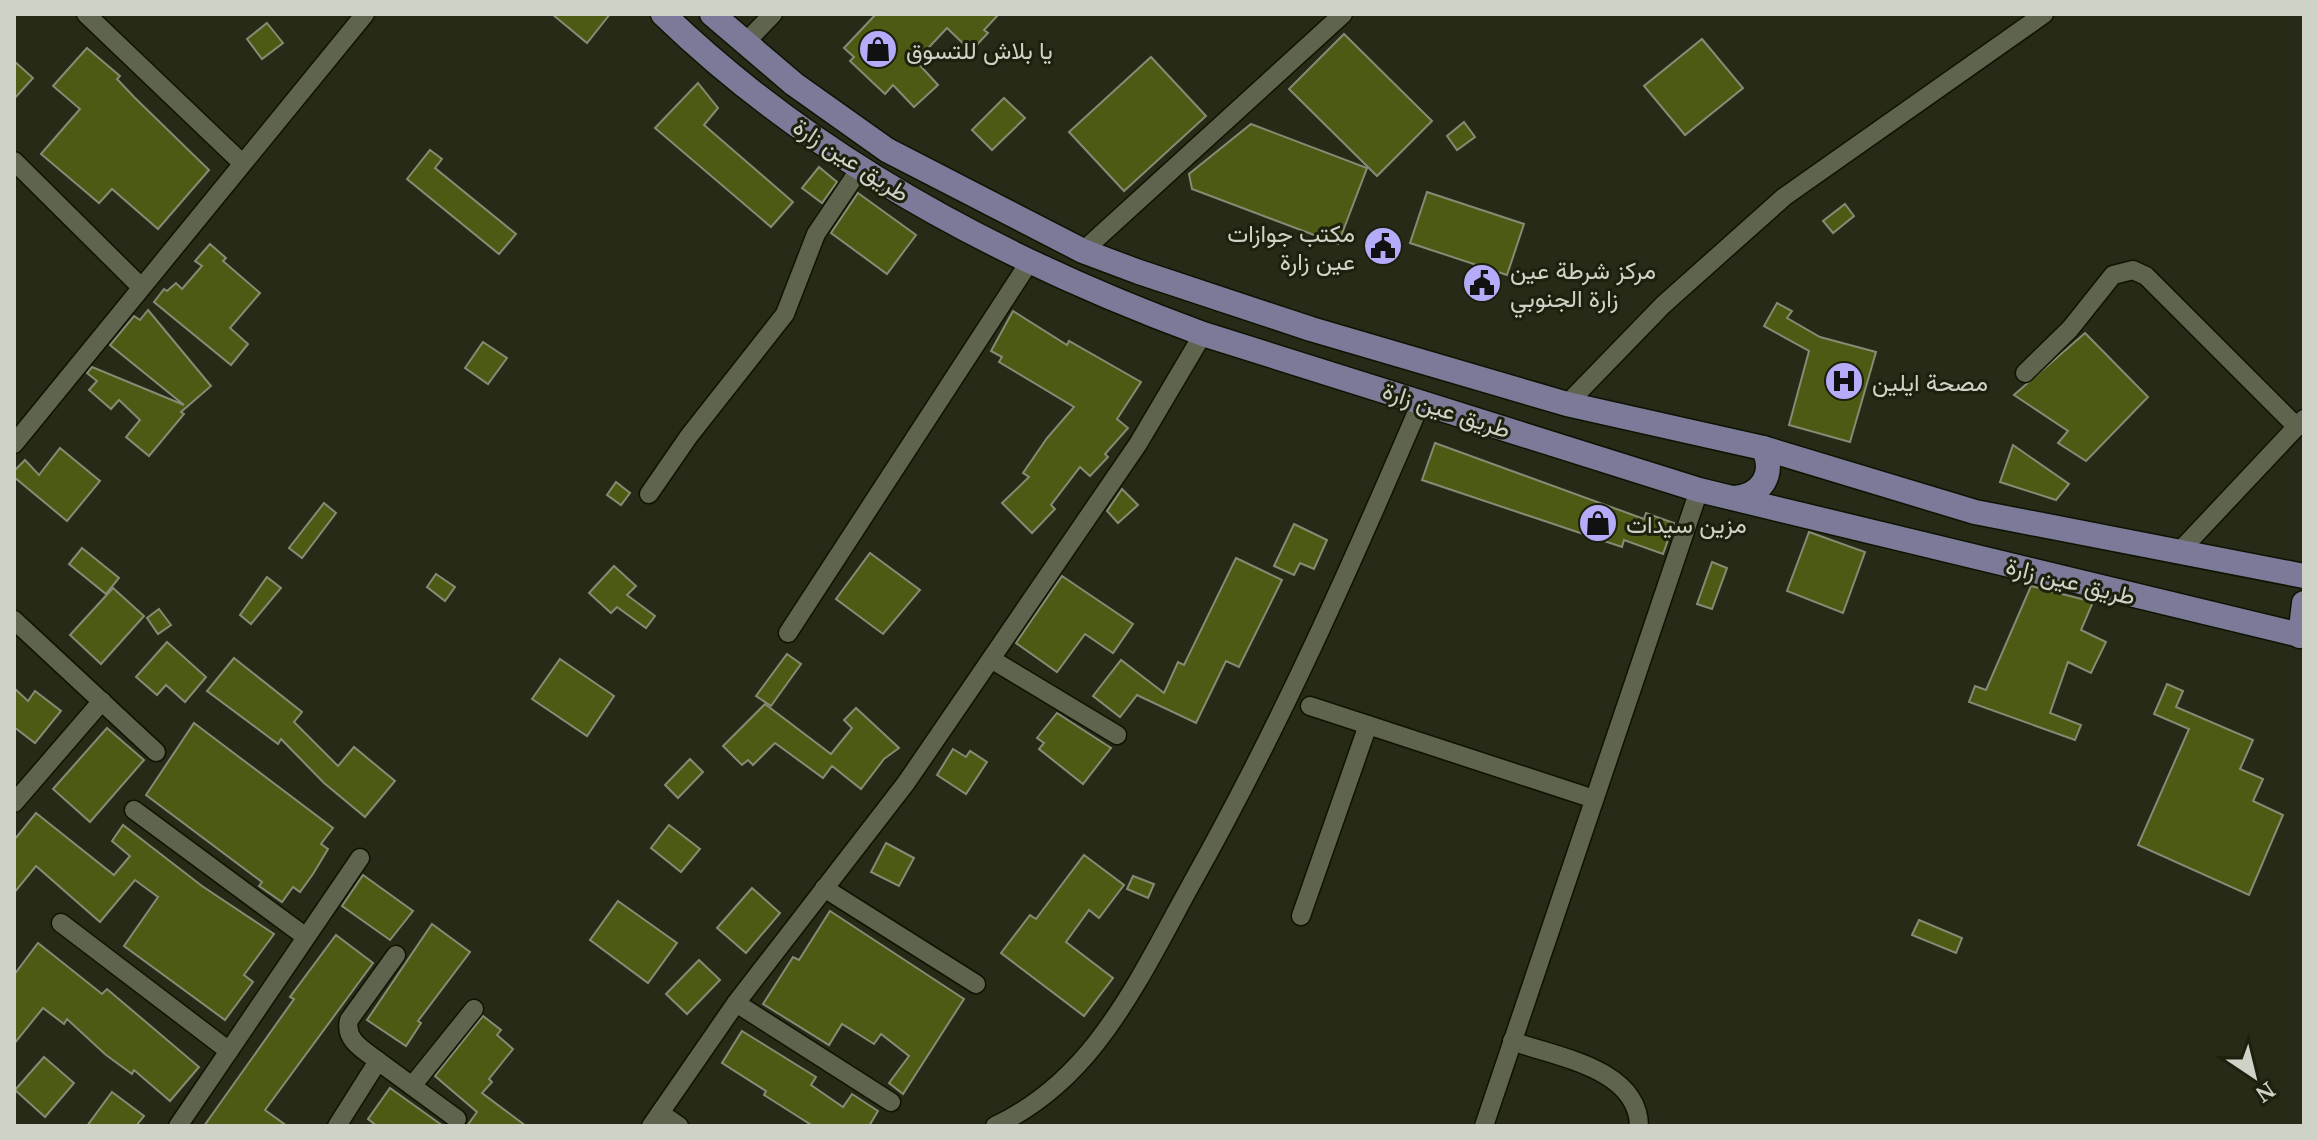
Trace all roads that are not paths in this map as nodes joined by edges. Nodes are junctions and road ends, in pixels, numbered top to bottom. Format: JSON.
{"nodes":[{"id":1,"x":86,"y":14,"type":"edge"},
{"id":2,"x":365,"y":14,"type":"edge"},
{"id":3,"x":663,"y":14,"type":"edge"},
{"id":4,"x":712,"y":14,"type":"edge"},
{"id":5,"x":773,"y":14,"type":"edge"},
{"id":6,"x":1343,"y":14,"type":"edge"},
{"id":7,"x":2044,"y":14,"type":"edge"},
{"id":8,"x":744,"y":44,"type":"junction"},
{"id":9,"x":14,"y":161,"type":"edge"},
{"id":10,"x":242,"y":163,"type":"junction"},
{"id":11,"x":861,"y":167,"type":"junction"},
{"id":12,"x":1083,"y":251,"type":"junction"},
{"id":13,"x":1030,"y":261,"type":"junction"},
{"id":14,"x":140,"y":286,"type":"junction"},
{"id":15,"x":1203,"y":334,"type":"junction"},
{"id":16,"x":2025,"y":373,"type":"dead end"},
{"id":17,"x":1422,"y":400,"type":"junction"},
{"id":18,"x":1567,"y":404,"type":"junction"},
{"id":19,"x":2300,"y":423,"type":"edge"},
{"id":20,"x":14,"y":444,"type":"edge"},
{"id":21,"x":1763,"y":448,"type":"junction"},
{"id":22,"x":1699,"y":490,"type":"junction"},
{"id":23,"x":649,"y":494,"type":"dead end"},
{"id":24,"x":1734,"y":498,"type":"junction"},
{"id":25,"x":2177,"y":554,"type":"junction"},
{"id":26,"x":2304,"y":576,"type":"edge"},
{"id":27,"x":2304,"y":603,"type":"edge"},
{"id":28,"x":14,"y":620,"type":"edge"},
{"id":29,"x":788,"y":633,"type":"dead end"},
{"id":30,"x":2302,"y":636,"type":"edge"},
{"id":31,"x":991,"y":659,"type":"junction"},
{"id":32,"x":102,"y":701,"type":"junction"},
{"id":33,"x":1310,"y":706,"type":"dead end"},
{"id":34,"x":1368,"y":725,"type":"junction"},
{"id":35,"x":1117,"y":735,"type":"dead end"},
{"id":36,"x":156,"y":752,"type":"dead end"},
{"id":37,"x":1594,"y":799,"type":"junction"},
{"id":38,"x":14,"y":803,"type":"edge"},
{"id":39,"x":134,"y":810,"type":"dead end"},
{"id":40,"x":360,"y":858,"type":"dead end"},
{"id":41,"x":824,"y":888,"type":"junction"},
{"id":42,"x":1301,"y":916,"type":"dead end"},
{"id":43,"x":61,"y":923,"type":"dead end"},
{"id":44,"x":306,"y":937,"type":"junction"},
{"id":45,"x":396,"y":955,"type":"dead end"},
{"id":46,"x":976,"y":984,"type":"dead end"},
{"id":47,"x":736,"y":1003,"type":"junction"},
{"id":48,"x":474,"y":1009,"type":"dead end"},
{"id":49,"x":1512,"y":1041,"type":"junction"},
{"id":50,"x":229,"y":1051,"type":"junction"},
{"id":51,"x":378,"y":1061,"type":"junction"},
{"id":52,"x":412,"y":1086,"type":"junction"},
{"id":53,"x":891,"y":1102,"type":"dead end"},
{"id":54,"x":457,"y":1119,"type":"dead end"},
{"id":55,"x":655,"y":1119,"type":"edge"},
{"id":56,"x":178,"y":1126,"type":"edge"},
{"id":57,"x":337,"y":1126,"type":"edge"},
{"id":58,"x":679,"y":1126,"type":"edge"},
{"id":59,"x":995,"y":1126,"type":"edge"},
{"id":60,"x":1484,"y":1126,"type":"edge"},
{"id":61,"x":1639,"y":1126,"type":"edge"}],
"edges":[{"from":1,"to":10,"type":"street"},
{"from":2,"to":10,"type":"street"},
{"from":3,"to":11,"type":"main road","name":"طريق عين زارة"},
{"from":4,"to":8,"type":"main road","name":"طريق عين زارة"},
{"from":5,"to":8,"type":"street"},
{"from":6,"to":12,"type":"street"},
{"from":7,"to":18,"type":"street"},
{"from":8,"to":12,"type":"main road","name":"طريق عين زارة"},
{"from":9,"to":14,"type":"street"},
{"from":10,"to":14,"type":"street"},
{"from":11,"to":13,"type":"main road","name":"طريق عين زارة"},
{"from":11,"to":23,"type":"street"},
{"from":12,"to":18,"type":"main road","name":"طريق عين زارة"},
{"from":13,"to":15,"type":"main road","name":"طريق عين زارة"},
{"from":13,"to":29,"type":"street"},
{"from":14,"to":20,"type":"street"},
{"from":15,"to":17,"type":"main road","name":"طريق عين زارة"},
{"from":15,"to":31,"type":"street"},
{"from":16,"to":19,"type":"street"},
{"from":17,"to":22,"type":"main road","name":"طريق عين زارة"},
{"from":17,"to":59,"type":"street"},
{"from":18,"to":21,"type":"main road","name":"طريق عين زارة"},
{"from":19,"to":25,"type":"street"},
{"from":21,"to":24,"type":"main road"},
{"from":21,"to":25,"type":"main road","name":"طريق عين زارة"},
{"from":22,"to":24,"type":"main road","name":"طريق عين زارة"},
{"from":22,"to":37,"type":"street"},
{"from":24,"to":30,"type":"main road","name":"طريق عين زارة"},
{"from":25,"to":26,"type":"main road","name":"طريق عين زارة"},
{"from":27,"to":30,"type":"main road"},
{"from":28,"to":32,"type":"street"},
{"from":31,"to":35,"type":"street"},
{"from":31,"to":41,"type":"street"},
{"from":32,"to":36,"type":"street"},
{"from":32,"to":38,"type":"street"},
{"from":33,"to":34,"type":"street"},
{"from":34,"to":37,"type":"street"},
{"from":34,"to":42,"type":"street"},
{"from":37,"to":49,"type":"street"},
{"from":39,"to":44,"type":"street"},
{"from":40,"to":44,"type":"street"},
{"from":41,"to":46,"type":"street"},
{"from":41,"to":47,"type":"street"},
{"from":43,"to":50,"type":"street"},
{"from":44,"to":50,"type":"street"},
{"from":45,"to":51,"type":"street"},
{"from":47,"to":53,"type":"street"},
{"from":47,"to":55,"type":"street"},
{"from":48,"to":52,"type":"street"},
{"from":49,"to":60,"type":"street"},
{"from":49,"to":61,"type":"street"},
{"from":50,"to":56,"type":"street"},
{"from":51,"to":52,"type":"street"},
{"from":51,"to":57,"type":"street"},
{"from":52,"to":54,"type":"street"},
{"from":55,"to":58,"type":"street"}]}
